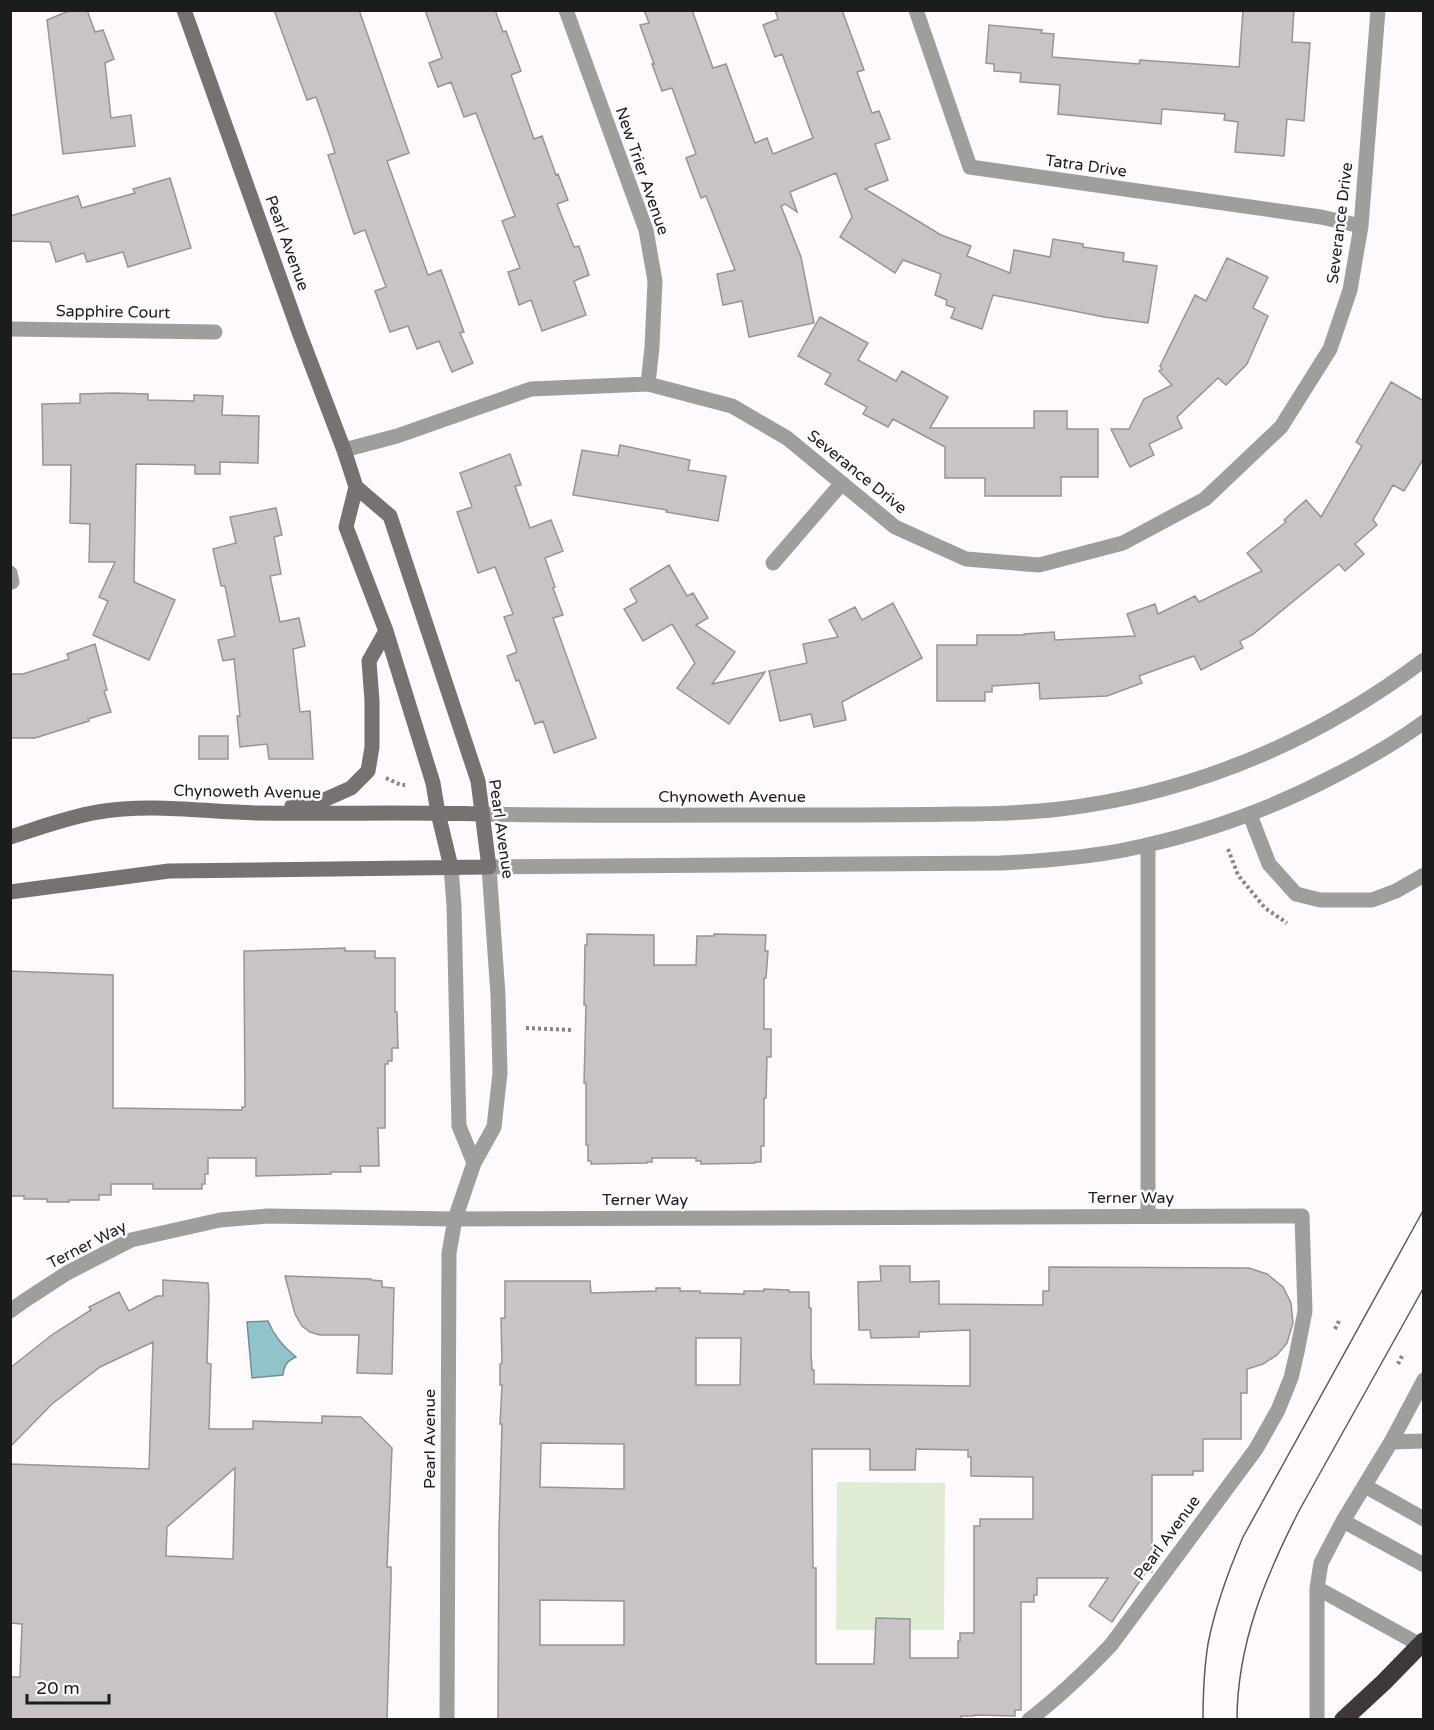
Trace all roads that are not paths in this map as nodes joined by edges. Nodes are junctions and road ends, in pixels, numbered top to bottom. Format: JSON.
{"nodes":[{"id":1,"x":184,"y":10,"type":"edge"},
{"id":2,"x":566,"y":10,"type":"edge"},
{"id":3,"x":916,"y":10,"type":"edge"},
{"id":4,"x":1378,"y":10,"type":"edge"},
{"id":5,"x":1361,"y":226,"type":"junction"},
{"id":6,"x":10,"y":329,"type":"edge"},
{"id":7,"x":215,"y":332,"type":"dead end"},
{"id":8,"x":648,"y":384,"type":"junction"},
{"id":9,"x":344,"y":450,"type":"junction"},
{"id":10,"x":842,"y":483,"type":"junction"},
{"id":11,"x":356,"y":487,"type":"junction"},
{"id":12,"x":773,"y":563,"type":"dead end"},
{"id":13,"x":386,"y":631,"type":"junction"},
{"id":14,"x":1424,"y":660,"type":"edge"},
{"id":15,"x":1424,"y":722,"type":"edge"},
{"id":16,"x":256,"y":813,"type":"junction"},
{"id":17,"x":438,"y":813,"type":"junction"},
{"id":18,"x":481,"y":814,"type":"junction"},
{"id":19,"x":1250,"y":815,"type":"junction"},
{"id":20,"x":10,"y":837,"type":"edge"},
{"id":21,"x":1148,"y":844,"type":"junction"},
{"id":22,"x":451,"y":867,"type":"junction"},
{"id":23,"x":489,"y":867,"type":"junction"},
{"id":24,"x":1424,"y":875,"type":"edge"},
{"id":25,"x":10,"y":892,"type":"edge"},
{"id":26,"x":474,"y":1162,"type":"junction"},
{"id":27,"x":1148,"y":1216,"type":"junction"},
{"id":28,"x":1302,"y":1216,"type":"joint"},
{"id":29,"x":455,"y":1219,"type":"junction"},
{"id":30,"x":10,"y":1311,"type":"edge"},
{"id":31,"x":1424,"y":1380,"type":"edge"},
{"id":32,"x":1391,"y":1442,"type":"junction"},
{"id":33,"x":1424,"y":1442,"type":"edge"},
{"id":34,"x":1365,"y":1486,"type":"junction"},
{"id":35,"x":1424,"y":1519,"type":"edge"},
{"id":36,"x":1343,"y":1521,"type":"junction"},
{"id":37,"x":1424,"y":1565,"type":"edge"},
{"id":38,"x":1317,"y":1588,"type":"junction"},
{"id":39,"x":1424,"y":1641,"type":"edge"},
{"id":40,"x":1424,"y":1647,"type":"edge"},
{"id":41,"x":447,"y":1719,"type":"edge"},
{"id":42,"x":1029,"y":1719,"type":"edge"},
{"id":43,"x":1317,"y":1719,"type":"edge"},
{"id":44,"x":1343,"y":1719,"type":"edge"}],
"edges":[{"from":1,"to":9,"type":"street","name":"Pearl Avenue"},
{"from":2,"to":8,"type":"street","name":"New Trier Avenue"},
{"from":3,"to":5,"type":"street","name":"Tatra Drive"},
{"from":4,"to":5,"type":"street","name":"Severance Drive"},
{"from":5,"to":10,"type":"street","name":"Severance Drive"},
{"from":6,"to":7,"type":"street","name":"Sapphire Court"},
{"from":8,"to":9,"type":"street","name":"Severance Drive"},
{"from":8,"to":10,"type":"street","name":"Severance Drive"},
{"from":9,"to":11,"type":"street","name":"Pearl Avenue"},
{"from":10,"to":12,"type":"street"},
{"from":11,"to":13,"type":"street"},
{"from":11,"to":18,"type":"street","name":"Pearl Avenue"},
{"from":13,"to":16,"type":"street"},
{"from":13,"to":17,"type":"street"},
{"from":14,"to":18,"type":"street","name":"Chynoweth Avenue"},
{"from":15,"to":19,"type":"street"},
{"from":16,"to":17,"type":"street","name":"Chynoweth Avenue"},
{"from":16,"to":20,"type":"street","name":"Chynoweth Avenue"},
{"from":17,"to":18,"type":"street","name":"Chynoweth Avenue"},
{"from":17,"to":22,"type":"street"},
{"from":18,"to":23,"type":"street","name":"Pearl Avenue"},
{"from":19,"to":21,"type":"street"},
{"from":19,"to":24,"type":"street"},
{"from":21,"to":23,"type":"street"},
{"from":21,"to":27,"type":"street"},
{"from":22,"to":23,"type":"street"},
{"from":22,"to":25,"type":"street"},
{"from":22,"to":26,"type":"street"},
{"from":23,"to":26,"type":"street","name":"Pearl Avenue"},
{"from":26,"to":29,"type":"street","name":"Pearl Avenue"},
{"from":27,"to":28,"type":"street","name":"Terner Way"},
{"from":27,"to":29,"type":"street","name":"Terner Way"},
{"from":28,"to":42,"type":"street","name":"Pearl Avenue"},
{"from":29,"to":30,"type":"street","name":"Terner Way"},
{"from":29,"to":41,"type":"street","name":"Pearl Avenue"},
{"from":31,"to":32,"type":"street"},
{"from":32,"to":33,"type":"street"},
{"from":32,"to":34,"type":"street"},
{"from":34,"to":35,"type":"street"},
{"from":34,"to":36,"type":"street"},
{"from":36,"to":37,"type":"street"},
{"from":36,"to":38,"type":"street"},
{"from":38,"to":40,"type":"street"},
{"from":38,"to":43,"type":"street"},
{"from":39,"to":44,"type":"highway"}]}
